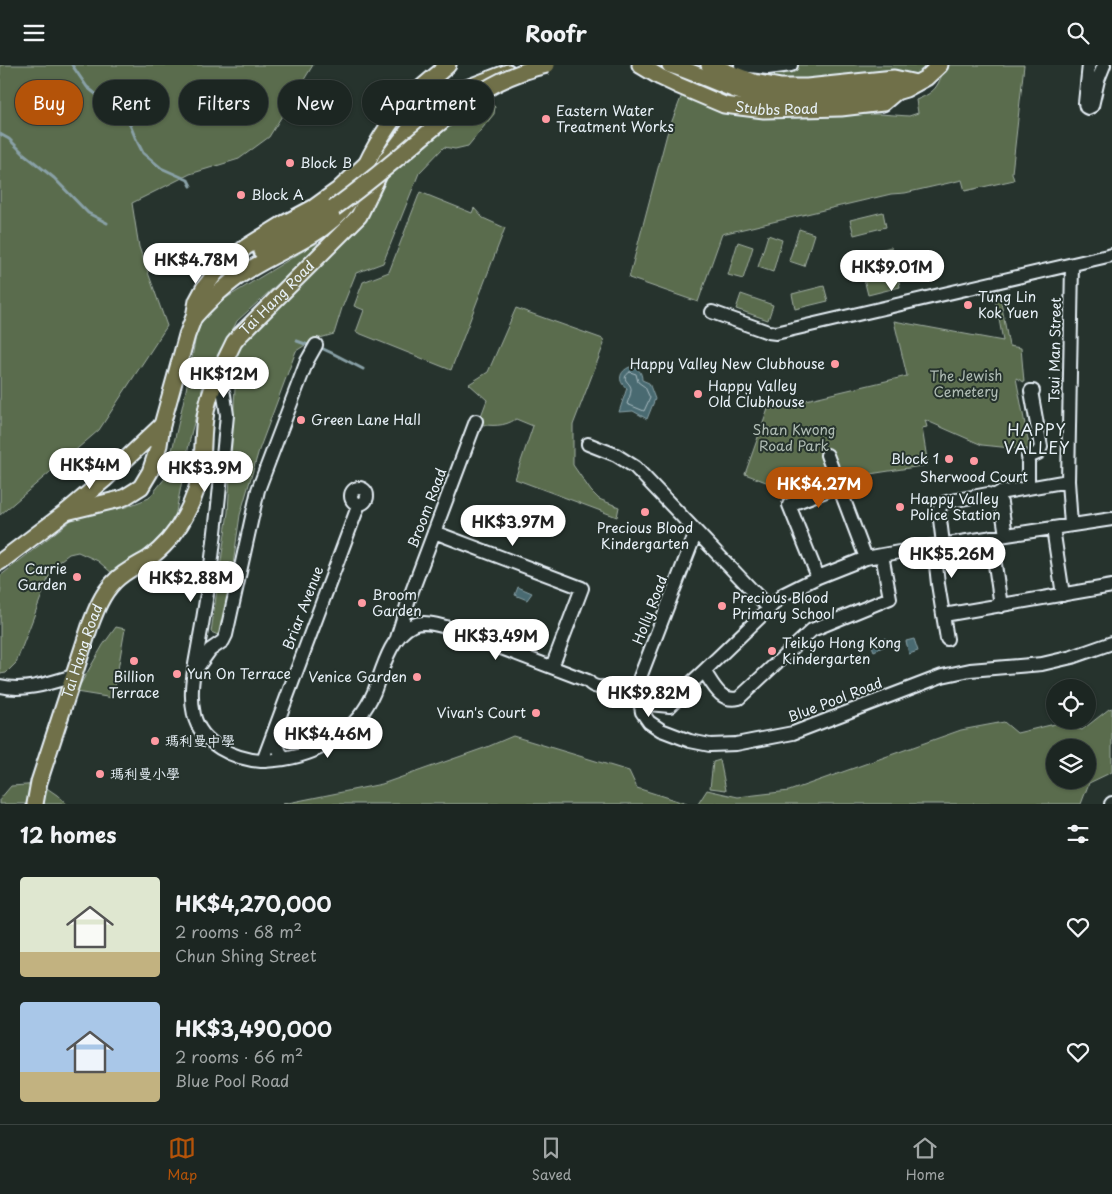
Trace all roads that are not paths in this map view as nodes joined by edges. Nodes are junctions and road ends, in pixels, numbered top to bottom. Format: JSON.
{"nodes":[{"id":1,"x":448,"y":65,"type":"edge"},
{"id":2,"x":507,"y":65,"type":"edge"},
{"id":3,"x":522,"y":65,"type":"edge"},
{"id":4,"x":547,"y":65,"type":"edge"},
{"id":5,"x":670,"y":65,"type":"edge"},
{"id":6,"x":709,"y":65,"type":"edge"},
{"id":7,"x":741,"y":65,"type":"edge"},
{"id":8,"x":791,"y":65,"type":"edge"},
{"id":9,"x":940,"y":65,"type":"edge"},
{"id":10,"x":1089,"y":65,"type":"edge"},
{"id":11,"x":1104,"y":65,"type":"edge"},
{"id":12,"x":642,"y":66,"type":"edge"},
{"id":13,"x":487,"y":80,"type":"joint"},
{"id":14,"x":906,"y":88,"type":"junction"},
{"id":15,"x":412,"y":125,"type":"edge"},
{"id":16,"x":366,"y":164,"type":"junction"},
{"id":17,"x":1112,"y":255,"type":"edge"},
{"id":18,"x":1072,"y":265,"type":"junction"},
{"id":19,"x":712,"y":313,"type":"dead end"},
{"id":20,"x":194,"y":317,"type":"junction"},
{"id":21,"x":314,"y":348,"type":"dead end"},
{"id":22,"x":218,"y":377,"type":"junction"},
{"id":23,"x":1033,"y":391,"type":"dead end"},
{"id":24,"x":476,"y":421,"type":"dead end"},
{"id":25,"x":162,"y":425,"type":"junction"},
{"id":26,"x":588,"y":444,"type":"dead end"},
{"id":27,"x":827,"y":455,"type":"dead end"},
{"id":28,"x":104,"y":480,"type":"junction"},
{"id":29,"x":1028,"y":481,"type":"dead end"},
{"id":30,"x":1068,"y":481,"type":"junction"},
{"id":31,"x":839,"y":486,"type":"junction"},
{"id":32,"x":994,"y":496,"type":"junction"},
{"id":33,"x":120,"y":499,"type":"junction"},
{"id":34,"x":359,"y":504,"type":"dead end"},
{"id":35,"x":66,"y":511,"type":"junction"},
{"id":36,"x":1112,"y":519,"type":"edge"},
{"id":37,"x":1071,"y":525,"type":"junction"},
{"id":38,"x":1052,"y":528,"type":"junction"},
{"id":39,"x":434,"y":532,"type":"junction"},
{"id":40,"x":696,"y":532,"type":"junction"},
{"id":41,"x":1006,"y":535,"type":"junction"},
{"id":42,"x":990,"y":537,"type":"junction"},
{"id":43,"x":938,"y":545,"type":"junction"},
{"id":44,"x":882,"y":555,"type":"junction"},
{"id":45,"x":866,"y":558,"type":"junction"},
{"id":46,"x":0,"y":562,"type":"edge"},
{"id":47,"x":818,"y":577,"type":"junction"},
{"id":48,"x":1112,"y":586,"type":"edge"},
{"id":49,"x":1063,"y":595,"type":"junction"},
{"id":50,"x":1001,"y":606,"type":"junction"},
{"id":51,"x":406,"y":607,"type":"junction"},
{"id":52,"x":769,"y":608,"type":"junction"},
{"id":53,"x":944,"y":615,"type":"junction"},
{"id":54,"x":411,"y":626,"type":"junction"},
{"id":55,"x":227,"y":631,"type":"junction"},
{"id":56,"x":200,"y":638,"type":"junction"},
{"id":57,"x":397,"y":638,"type":"junction"},
{"id":58,"x":947,"y":639,"type":"dead end"},
{"id":59,"x":1112,"y":643,"type":"edge"},
{"id":60,"x":552,"y":667,"type":"junction"},
{"id":61,"x":704,"y":671,"type":"junction"},
{"id":62,"x":73,"y":675,"type":"junction"},
{"id":63,"x":193,"y":675,"type":"junction"},
{"id":64,"x":0,"y":685,"type":"edge"},
{"id":65,"x":636,"y":700,"type":"junction"},
{"id":66,"x":276,"y":723,"type":"junction"},
{"id":67,"x":283,"y":759,"type":"junction"},
{"id":68,"x":263,"y":761,"type":"junction"},
{"id":69,"x":35,"y":804,"type":"edge"}],
"edges":[{"from":1,"to":16,"type":"main road"},
{"from":2,"to":13,"type":"main road","name":"Tai Hang Road"},
{"from":3,"to":13,"type":"main road","name":"Tai Hang Road"},
{"from":4,"to":20,"type":"main road","bridge":true},
{"from":5,"to":14,"type":"main road"},
{"from":6,"to":14,"type":"main road","name":"Stubbs Road"},
{"from":7,"to":8,"type":"street"},
{"from":9,"to":14,"type":"main road","name":"Stubbs Road"},
{"from":10,"to":11,"type":"street"},
{"from":12,"to":14,"type":"main road","name":"Stubbs Road"},
{"from":15,"to":22,"type":"main road","name":"Tai Hang Road"},
{"from":16,"to":20,"type":"main road"},
{"from":16,"to":20,"type":"main road"},
{"from":17,"to":18,"type":"street"},
{"from":18,"to":19,"type":"street"},
{"from":18,"to":30,"type":"street","name":"Tsui Man Street"},
{"from":20,"to":25,"type":"main road"},
{"from":21,"to":55,"type":"street"},
{"from":22,"to":56,"type":"street"},
{"from":22,"to":62,"type":"main road","name":"Tai Hang Road"},
{"from":23,"to":29,"type":"street"},
{"from":24,"to":39,"type":"street","name":"Broom Road"},
{"from":25,"to":28,"type":"main road"},
{"from":25,"to":33,"type":"main road"},
{"from":26,"to":40,"type":"street"},
{"from":27,"to":31,"type":"street"},
{"from":28,"to":33,"type":"main road"},
{"from":28,"to":35,"type":"main road"},
{"from":30,"to":32,"type":"street"},
{"from":30,"to":37,"type":"street","name":"Tsui Man Street"},
{"from":31,"to":45,"type":"street"},
{"from":31,"to":47,"type":"street"},
{"from":32,"to":41,"type":"street"},
{"from":32,"to":43,"type":"street"},
{"from":33,"to":35,"type":"main road"},
{"from":34,"to":66,"type":"street","name":"Briar Avenue"},
{"from":35,"to":46,"type":"main road"},
{"from":36,"to":37,"type":"street"},
{"from":37,"to":38,"type":"street"},
{"from":38,"to":41,"type":"street"},
{"from":38,"to":49,"type":"street"},
{"from":39,"to":51,"type":"street","name":"Broom Road"},
{"from":39,"to":60,"type":"street"},
{"from":40,"to":52,"type":"street"},
{"from":40,"to":65,"type":"street","name":"Holly Road"},
{"from":41,"to":42,"type":"street"},
{"from":42,"to":43,"type":"street"},
{"from":42,"to":50,"type":"street"},
{"from":43,"to":44,"type":"street"},
{"from":43,"to":53,"type":"street"},
{"from":44,"to":45,"type":"street"},
{"from":44,"to":61,"type":"street"},
{"from":45,"to":47,"type":"street"},
{"from":47,"to":52,"type":"street"},
{"from":48,"to":49,"type":"street"},
{"from":49,"to":50,"type":"street"},
{"from":50,"to":53,"type":"street"},
{"from":51,"to":54,"type":"street"},
{"from":51,"to":57,"type":"street","name":"Broom Road"},
{"from":52,"to":61,"type":"street"},
{"from":53,"to":58,"type":"street"},
{"from":54,"to":57,"type":"street"},
{"from":54,"to":60,"type":"street"},
{"from":55,"to":56,"type":"street"},
{"from":55,"to":63,"type":"street"},
{"from":56,"to":63,"type":"street"},
{"from":57,"to":67,"type":"street"},
{"from":59,"to":65,"type":"street","name":"Blue Pool Road"},
{"from":60,"to":65,"type":"street"},
{"from":61,"to":65,"type":"street"},
{"from":62,"to":64,"type":"street"},
{"from":62,"to":69,"type":"main road","name":"Tai Hang Road"},
{"from":63,"to":68,"type":"street"},
{"from":66,"to":67,"type":"street","name":"Briar Avenue"},
{"from":66,"to":68,"type":"street","name":"Briar Avenue"},
{"from":67,"to":68,"type":"street"}]}
